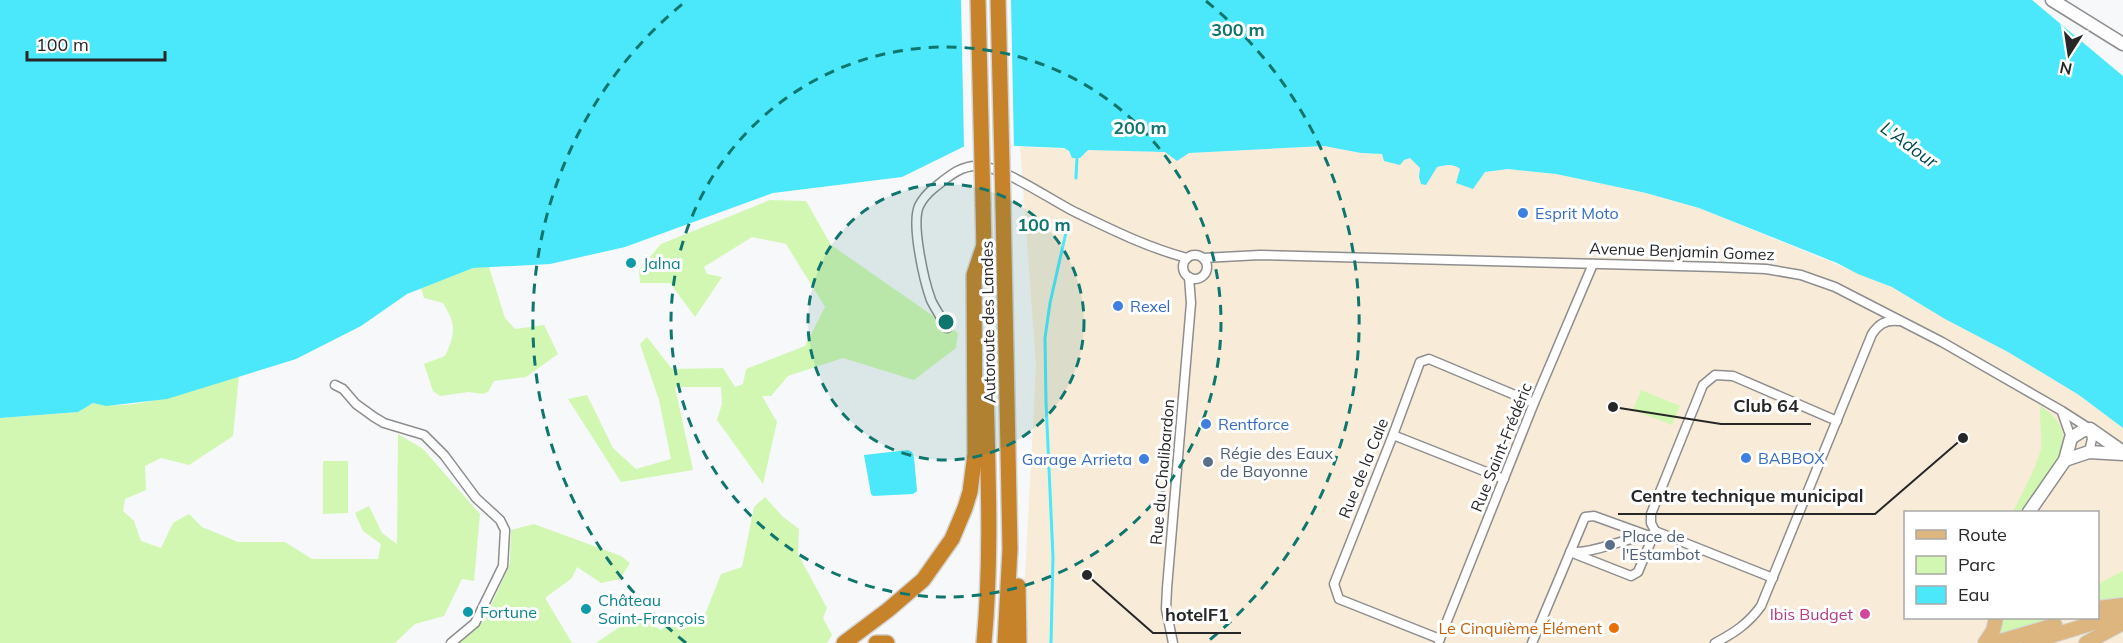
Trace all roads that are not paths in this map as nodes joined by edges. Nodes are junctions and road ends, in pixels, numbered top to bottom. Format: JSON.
{"nodes":[{"id":1,"x":978,"y":0,"type":"edge"},
{"id":2,"x":998,"y":0,"type":"edge"},
{"id":3,"x":2052,"y":0,"type":"edge"},
{"id":4,"x":2121,"y":41,"type":"edge"},
{"id":5,"x":984,"y":245,"type":"junction"},
{"id":6,"x":1162,"y":251,"type":"junction"},
{"id":7,"x":1228,"y":256,"type":"junction"},
{"id":8,"x":1187,"y":258,"type":"junction"},
{"id":9,"x":1203,"y":258,"type":"junction"},
{"id":10,"x":1593,"y":264,"type":"junction"},
{"id":11,"x":1183,"y":268,"type":"junction"},
{"id":12,"x":1206,"y":270,"type":"junction"},
{"id":13,"x":1193,"y":278,"type":"junction"},
{"id":14,"x":1902,"y":321,"type":"junction"},
{"id":15,"x":947,"y":328,"type":"dead end"},
{"id":16,"x":1006,"y":348,"type":"junction"},
{"id":17,"x":335,"y":385,"type":"dead end"},
{"id":18,"x":1534,"y":403,"type":"junction"},
{"id":19,"x":2062,"y":411,"type":"junction"},
{"id":20,"x":1837,"y":421,"type":"junction"},
{"id":21,"x":2091,"y":429,"type":"junction"},
{"id":22,"x":1393,"y":435,"type":"junction"},
{"id":23,"x":2072,"y":438,"type":"junction"},
{"id":24,"x":2089,"y":452,"type":"junction"},
{"id":25,"x":2123,"y":453,"type":"edge"},
{"id":26,"x":2065,"y":460,"type":"junction"},
{"id":27,"x":1504,"y":479,"type":"junction"},
{"id":28,"x":2030,"y":511,"type":"edge"},
{"id":29,"x":1654,"y":534,"type":"junction"},
{"id":30,"x":1570,"y":552,"type":"junction"},
{"id":31,"x":1773,"y":578,"type":"junction"},
{"id":32,"x":2123,"y":605,"type":"edge"},
{"id":33,"x":2099,"y":610,"type":"edge"},
{"id":34,"x":2123,"y":614,"type":"edge"},
{"id":35,"x":1996,"y":619,"type":"edge"},
{"id":36,"x":2077,"y":619,"type":"edge"},
{"id":37,"x":2123,"y":623,"type":"edge"},
{"id":38,"x":1440,"y":641,"type":"edge"},
{"id":39,"x":451,"y":643,"type":"edge"},
{"id":40,"x":844,"y":643,"type":"edge"},
{"id":41,"x":876,"y":643,"type":"edge"},
{"id":42,"x":887,"y":643,"type":"edge"},
{"id":43,"x":984,"y":643,"type":"edge"},
{"id":44,"x":1005,"y":643,"type":"edge"},
{"id":45,"x":1019,"y":643,"type":"edge"},
{"id":46,"x":1173,"y":643,"type":"edge"},
{"id":47,"x":1532,"y":643,"type":"edge"},
{"id":48,"x":1715,"y":643,"type":"edge"},
{"id":49,"x":1985,"y":643,"type":"edge"},
{"id":50,"x":1994,"y":643,"type":"edge"},
{"id":51,"x":2028,"y":643,"type":"edge"},
{"id":52,"x":2086,"y":643,"type":"edge"}],
"edges":[{"from":1,"to":5,"type":"highway","name":"Autoroute des Landes","bridge":true},
{"from":2,"to":16,"type":"highway","name":"Autoroute des Landes","bridge":true},
{"from":3,"to":4,"type":"main road"},
{"from":5,"to":40,"type":"highway"},
{"from":5,"to":43,"type":"highway","name":"Autoroute des Landes"},
{"from":6,"to":8,"type":"street"},
{"from":6,"to":11,"type":"street"},
{"from":6,"to":15,"type":"street"},
{"from":7,"to":9,"type":"street","name":"Avenue Benjamin Gomez"},
{"from":7,"to":10,"type":"street","name":"Avenue Benjamin Gomez"},
{"from":7,"to":12,"type":"street"},
{"from":8,"to":9,"type":"street"},
{"from":8,"to":11,"type":"street"},
{"from":9,"to":12,"type":"street"},
{"from":10,"to":14,"type":"street","name":"Avenue Benjamin Gomez"},
{"from":10,"to":18,"type":"street","name":"Rue Saint-Frédéric"},
{"from":11,"to":13,"type":"street"},
{"from":12,"to":13,"type":"street"},
{"from":13,"to":46,"type":"street","name":"Rue du Chalibardon"},
{"from":14,"to":19,"type":"street","name":"Avenue Benjamin Gomez"},
{"from":14,"to":20,"type":"street"},
{"from":16,"to":44,"type":"highway","name":"Autoroute des Landes"},
{"from":16,"to":45,"type":"highway"},
{"from":17,"to":39,"type":"street"},
{"from":18,"to":22,"type":"street","name":"Rue de la Cale"},
{"from":18,"to":27,"type":"street","name":"Rue Saint-Frédéric"},
{"from":19,"to":21,"type":"street","name":"Avenue Benjamin Gomez"},
{"from":19,"to":23,"type":"street"},
{"from":20,"to":29,"type":"street"},
{"from":20,"to":31,"type":"street"},
{"from":21,"to":23,"type":"main road"},
{"from":21,"to":24,"type":"street"},
{"from":21,"to":25,"type":"main road","name":"Avenue Benjamin Gomez"},
{"from":22,"to":27,"type":"street"},
{"from":22,"to":38,"type":"street","name":"Rue de la Cale"},
{"from":23,"to":26,"type":"main road"},
{"from":24,"to":25,"type":"main road"},
{"from":24,"to":26,"type":"main road"},
{"from":26,"to":28,"type":"main road"},
{"from":27,"to":38,"type":"street","name":"Rue Saint-Frédéric"},
{"from":29,"to":30,"type":"street"},
{"from":29,"to":30,"type":"street"},
{"from":29,"to":30,"type":"street"},
{"from":29,"to":31,"type":"street"},
{"from":30,"to":47,"type":"street"},
{"from":31,"to":48,"type":"street"},
{"from":32,"to":33,"type":"main road"},
{"from":34,"to":51,"type":"main road"},
{"from":35,"to":49,"type":"main road"},
{"from":36,"to":50,"type":"main road"},
{"from":37,"to":52,"type":"main road"},
{"from":41,"to":42,"type":"highway"}]}
